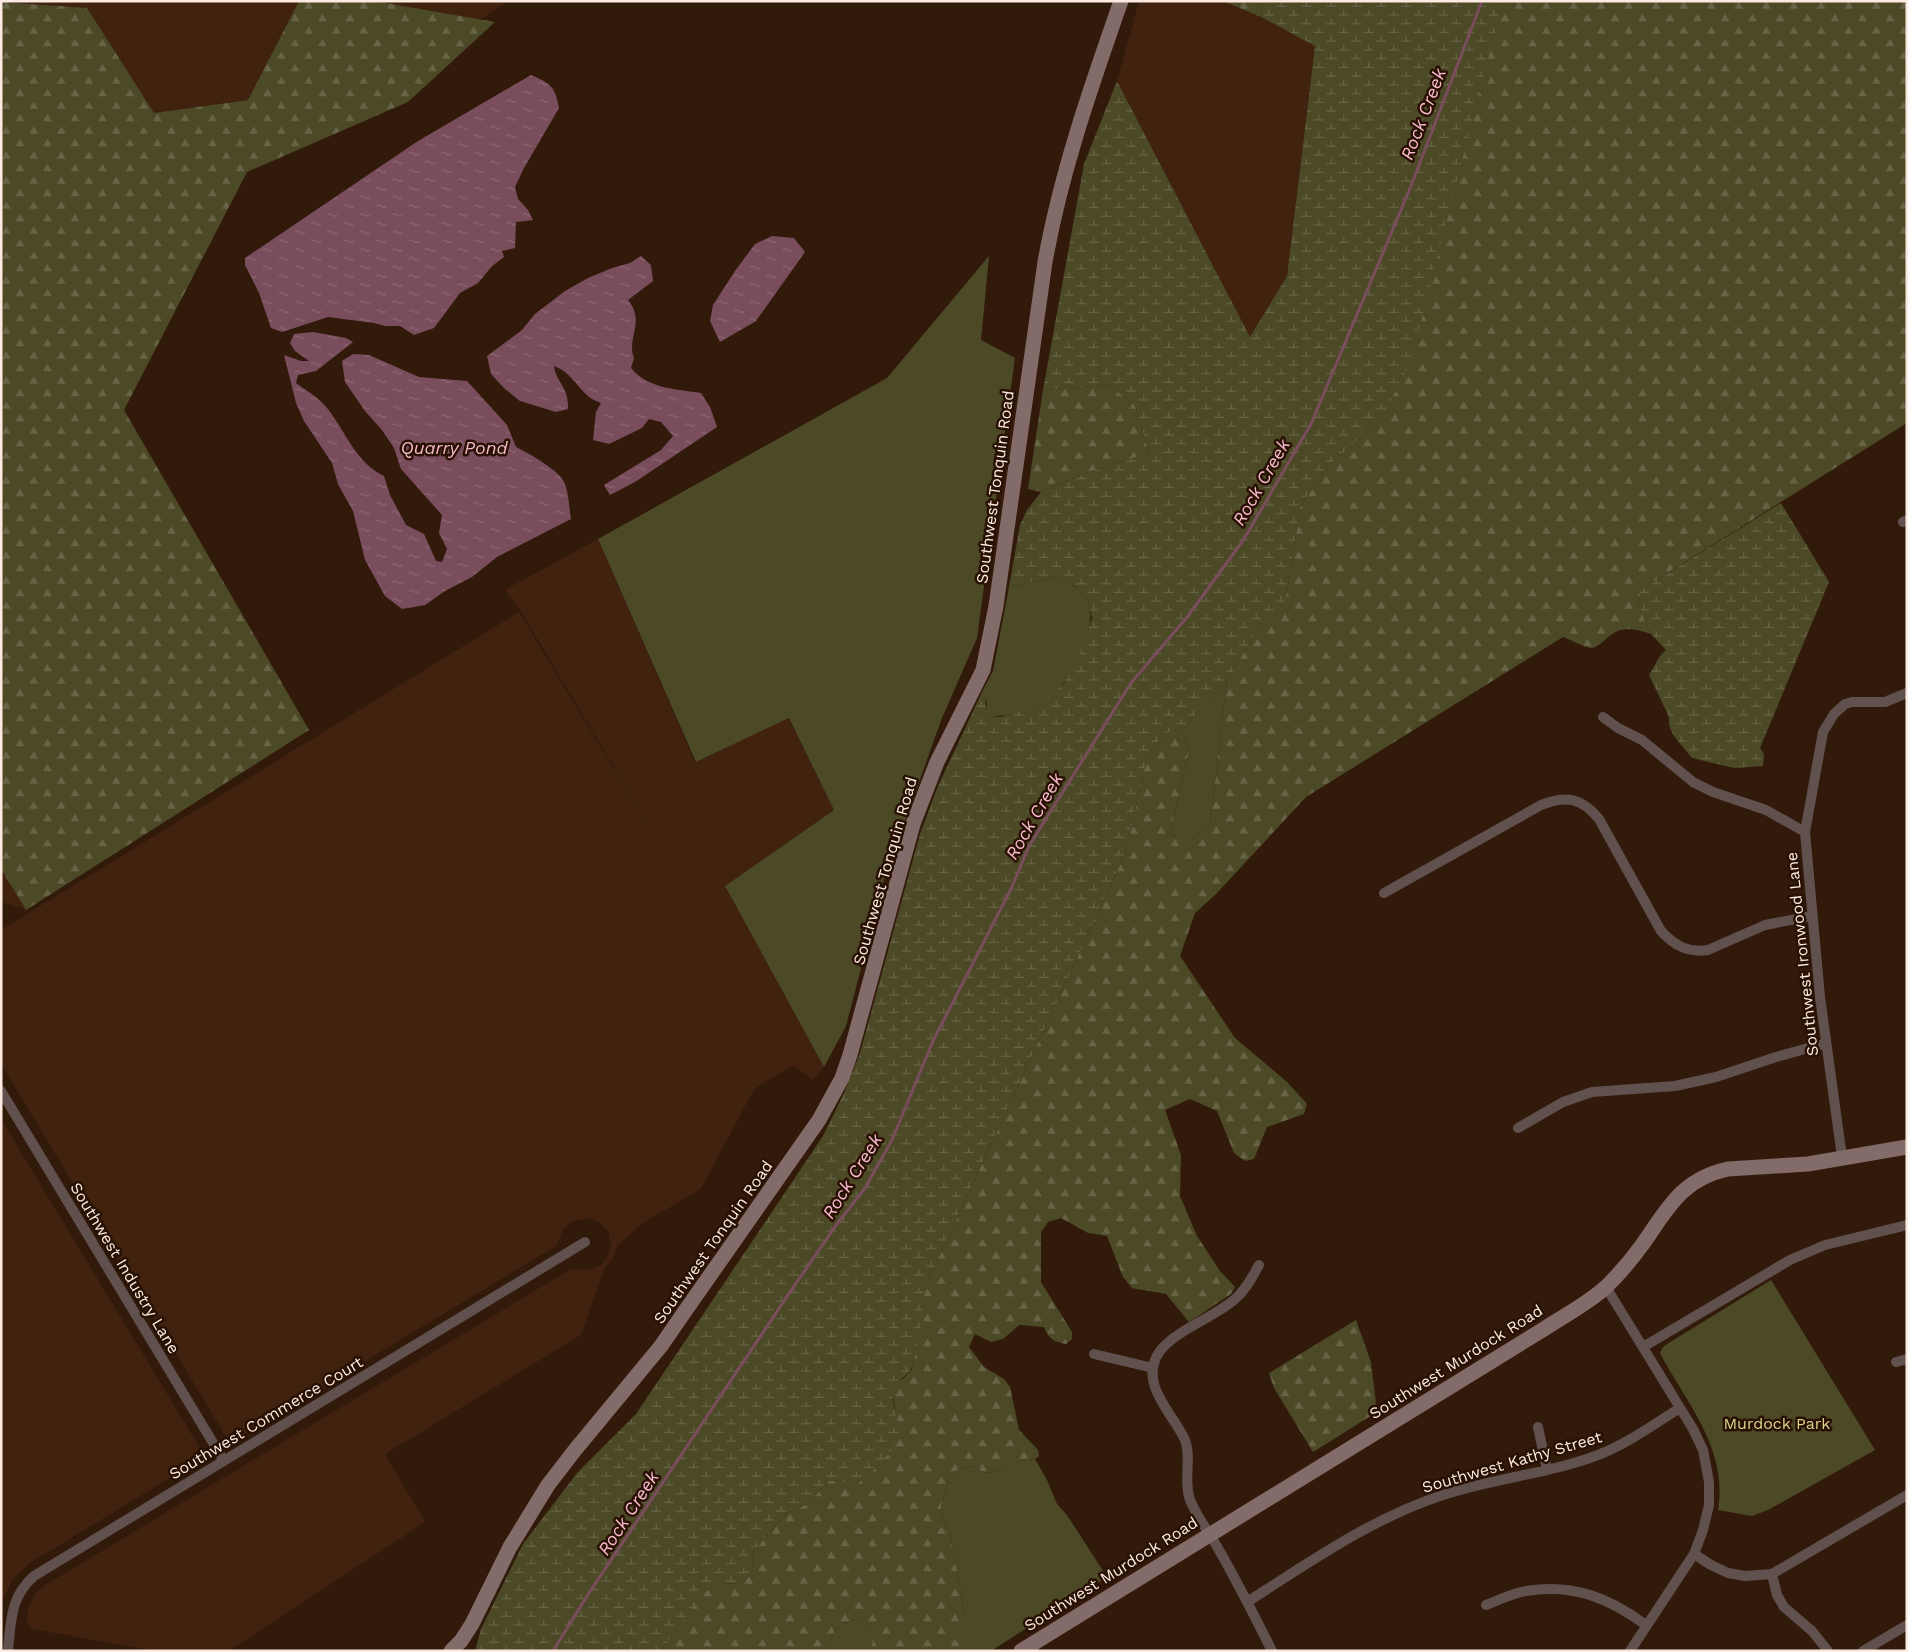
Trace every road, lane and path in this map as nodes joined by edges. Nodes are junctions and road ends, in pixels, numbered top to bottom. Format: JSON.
{"nodes":[{"id":1,"x":1121,"y":1,"type":"edge"},
{"id":2,"x":1907,"y":693,"type":"edge"},
{"id":3,"x":1603,"y":717,"type":"dead end"},
{"id":4,"x":1805,"y":832,"type":"junction"},
{"id":5,"x":1384,"y":893,"type":"dead end"},
{"id":6,"x":1812,"y":916,"type":"junction"},
{"id":7,"x":1826,"y":1044,"type":"junction"},
{"id":8,"x":1,"y":1091,"type":"edge"},
{"id":9,"x":1518,"y":1128,"type":"dead end"},
{"id":10,"x":1907,"y":1147,"type":"edge"},
{"id":11,"x":1842,"y":1157,"type":"junction"},
{"id":12,"x":1907,"y":1225,"type":"edge"},
{"id":13,"x":585,"y":1242,"type":"dead end"},
{"id":14,"x":1259,"y":1265,"type":"dead end"},
{"id":15,"x":1606,"y":1287,"type":"junction"},
{"id":16,"x":1642,"y":1347,"type":"junction"},
{"id":17,"x":1094,"y":1354,"type":"dead end"},
{"id":18,"x":1907,"y":1360,"type":"edge"},
{"id":19,"x":1896,"y":1362,"type":"dead end"},
{"id":20,"x":1153,"y":1368,"type":"junction"},
{"id":21,"x":1680,"y":1408,"type":"junction"},
{"id":22,"x":1538,"y":1427,"type":"dead end"},
{"id":23,"x":224,"y":1461,"type":"junction"},
{"id":24,"x":1547,"y":1470,"type":"junction"},
{"id":25,"x":1907,"y":1495,"type":"edge"},
{"id":26,"x":1209,"y":1533,"type":"junction"},
{"id":27,"x":1694,"y":1554,"type":"junction"},
{"id":28,"x":1772,"y":1574,"type":"junction"},
{"id":29,"x":1247,"y":1602,"type":"junction"},
{"id":30,"x":1486,"y":1605,"type":"dead end"},
{"id":31,"x":1907,"y":1625,"type":"edge"},
{"id":32,"x":1646,"y":1626,"type":"junction"},
{"id":33,"x":8,"y":1651,"type":"edge"},
{"id":34,"x":451,"y":1651,"type":"edge"},
{"id":35,"x":1021,"y":1651,"type":"edge"},
{"id":36,"x":1272,"y":1651,"type":"edge"},
{"id":37,"x":1630,"y":1651,"type":"edge"},
{"id":38,"x":1828,"y":1651,"type":"edge"},
{"id":39,"x":1863,"y":1651,"type":"edge"}],
"edges":[{"from":1,"to":34,"type":"main road","name":"Southwest Tonquin Road"},
{"from":2,"to":4,"type":"street"},
{"from":3,"to":4,"type":"street","name":"Southwest Ironwood Lane"},
{"from":4,"to":6,"type":"street","name":"Southwest Ironwood Lane"},
{"from":5,"to":6,"type":"street"},
{"from":6,"to":7,"type":"street","name":"Southwest Ironwood Lane"},
{"from":7,"to":9,"type":"street"},
{"from":7,"to":11,"type":"street","name":"Southwest Ironwood Lane"},
{"from":8,"to":23,"type":"street","name":"Southwest Industry Lane"},
{"from":10,"to":11,"type":"main road","name":"Southwest Murdock Road"},
{"from":11,"to":15,"type":"main road","name":"Southwest Murdock Road"},
{"from":12,"to":16,"type":"street"},
{"from":13,"to":23,"type":"street","name":"Southwest Commerce Court"},
{"from":14,"to":20,"type":"street"},
{"from":15,"to":16,"type":"street"},
{"from":15,"to":26,"type":"main road","name":"Southwest Murdock Road"},
{"from":16,"to":21,"type":"street"},
{"from":17,"to":20,"type":"street"},
{"from":18,"to":19,"type":"street"},
{"from":20,"to":26,"type":"street"},
{"from":21,"to":24,"type":"street","name":"Southwest Kathy Street"},
{"from":21,"to":27,"type":"street"},
{"from":22,"to":24,"type":"street"},
{"from":23,"to":33,"type":"street","name":"Southwest Commerce Court"},
{"from":24,"to":29,"type":"street","name":"Southwest Kathy Street"},
{"from":25,"to":28,"type":"street"},
{"from":26,"to":29,"type":"street"},
{"from":26,"to":35,"type":"main road","name":"Southwest Murdock Road"},
{"from":27,"to":28,"type":"street"},
{"from":27,"to":32,"type":"street"},
{"from":28,"to":38,"type":"street"},
{"from":29,"to":36,"type":"street"},
{"from":30,"to":32,"type":"street"},
{"from":31,"to":39,"type":"street"},
{"from":32,"to":37,"type":"street"}]}
